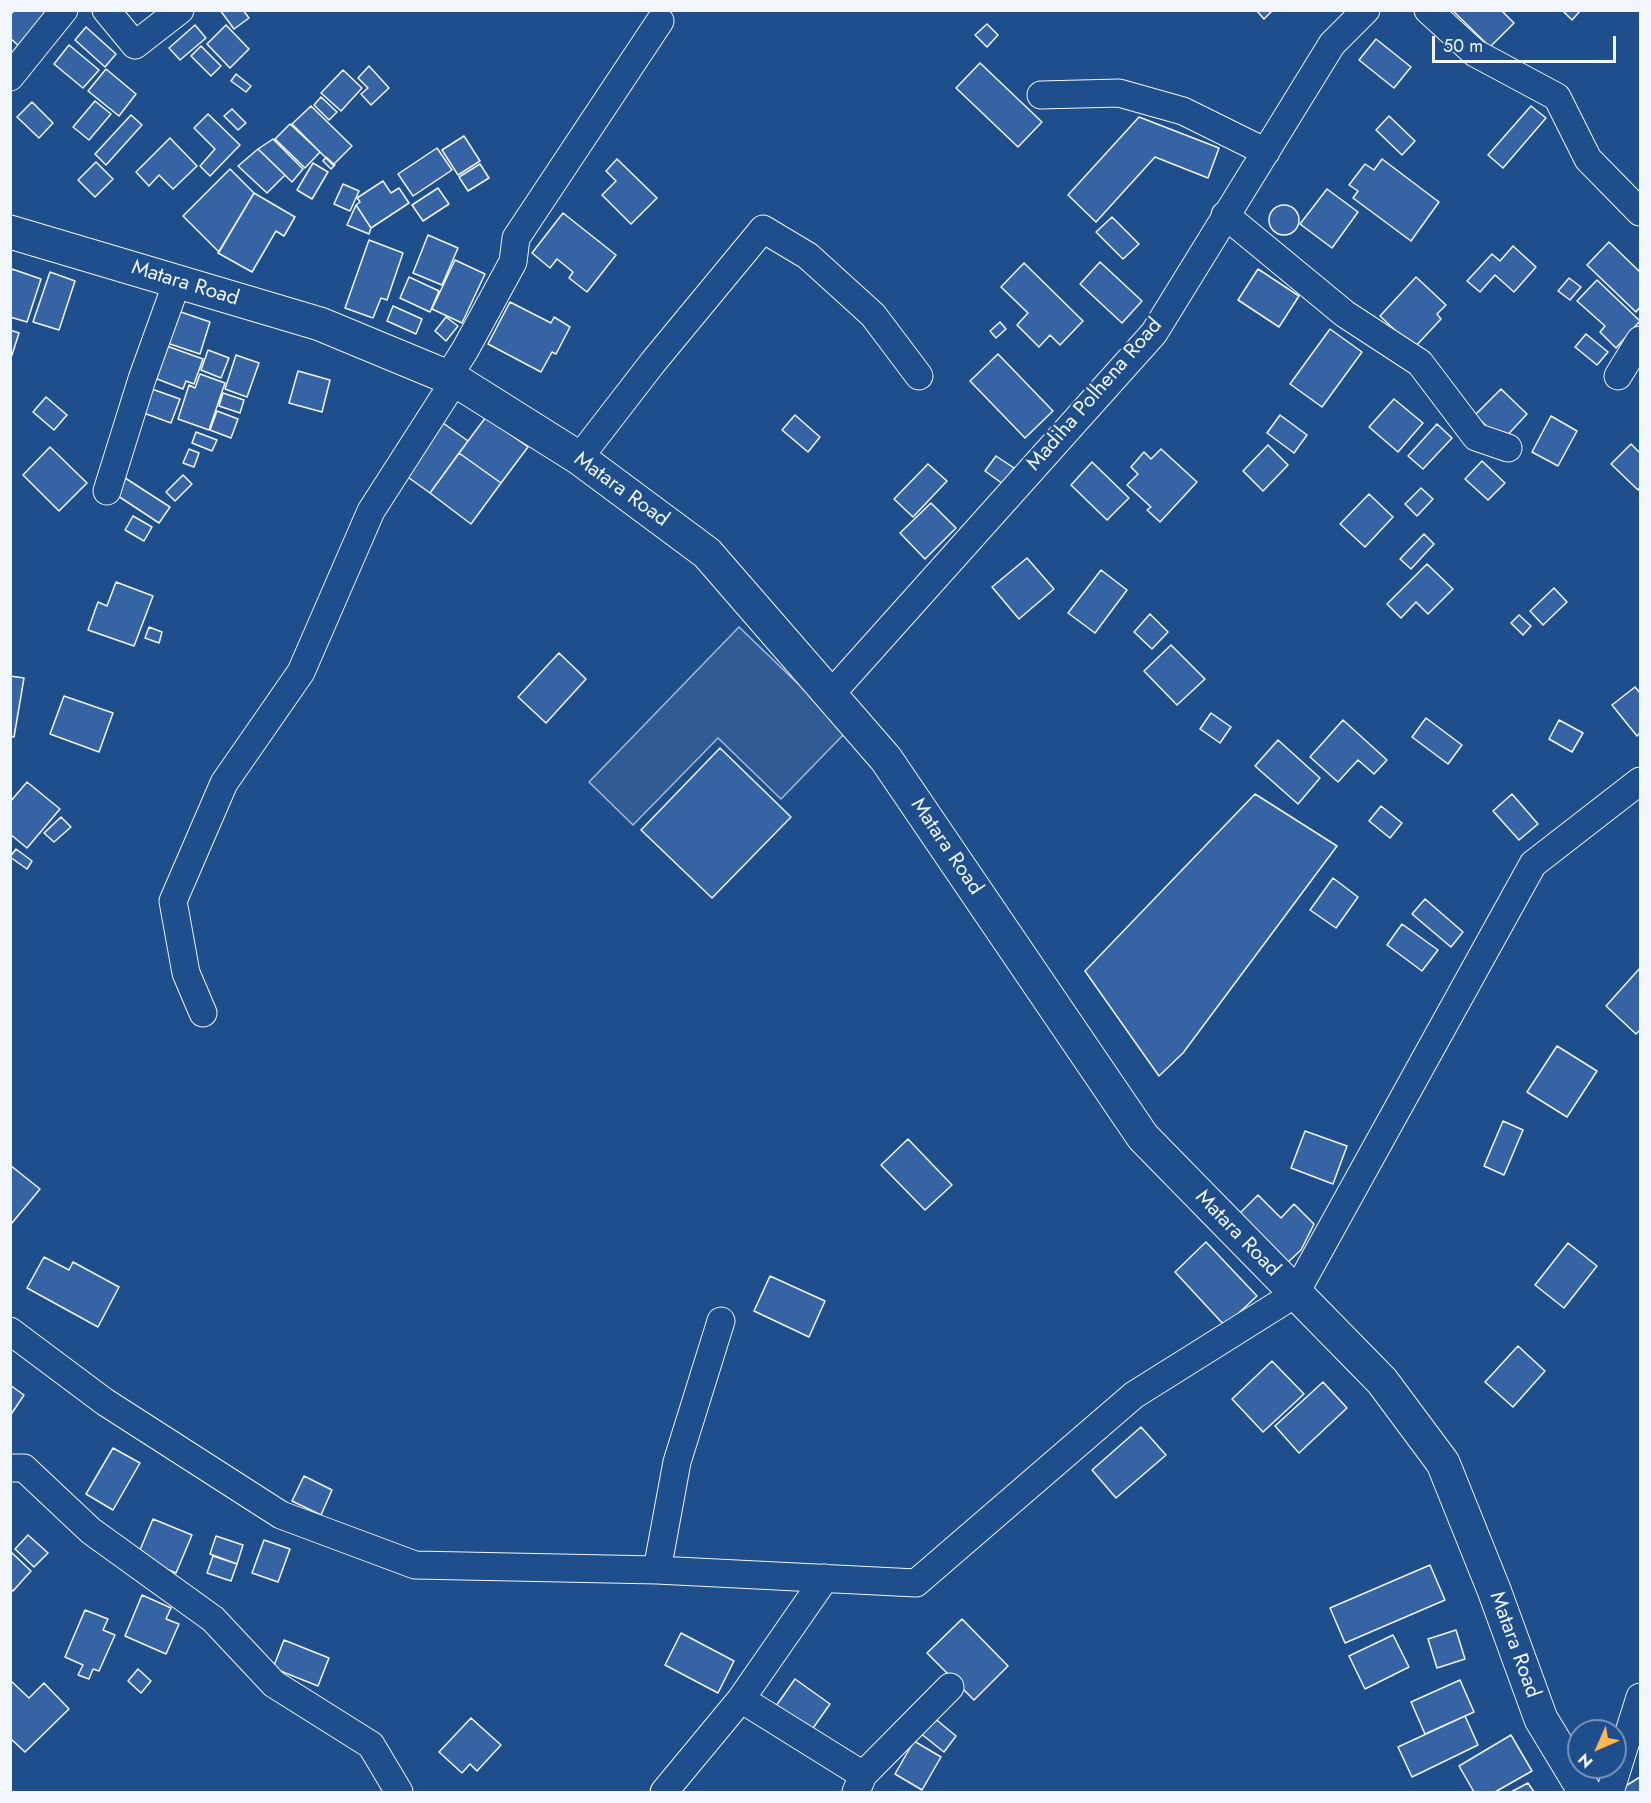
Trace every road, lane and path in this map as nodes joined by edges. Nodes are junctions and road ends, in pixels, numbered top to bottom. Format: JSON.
{"nodes":[{"id":1,"x":64,"y":10,"type":"edge"},
{"id":2,"x":106,"y":10,"type":"edge"},
{"id":3,"x":180,"y":10,"type":"edge"},
{"id":4,"x":1366,"y":10,"type":"edge"},
{"id":5,"x":1428,"y":10,"type":"edge"},
{"id":6,"x":660,"y":21,"type":"dead end"},
{"id":7,"x":10,"y":77,"type":"edge"},
{"id":8,"x":1041,"y":95,"type":"dead end"},
{"id":9,"x":1266,"y":152,"type":"junction"},
{"id":10,"x":1641,"y":212,"type":"edge"},
{"id":11,"x":1225,"y":215,"type":"junction"},
{"id":12,"x":10,"y":232,"type":"edge"},
{"id":13,"x":177,"y":282,"type":"junction"},
{"id":14,"x":1641,"y":340,"type":"edge"},
{"id":15,"x":919,"y":376,"type":"dead end"},
{"id":16,"x":1618,"y":376,"type":"dead end"},
{"id":17,"x":452,"y":379,"type":"junction"},
{"id":18,"x":1508,"y":448,"type":"dead end"},
{"id":19,"x":579,"y":458,"type":"junction"},
{"id":20,"x":107,"y":491,"type":"dead end"},
{"id":21,"x":830,"y":695,"type":"junction"},
{"id":22,"x":1641,"y":781,"type":"edge"},
{"id":23,"x":203,"y":1013,"type":"dead end"},
{"id":24,"x":1295,"y":1294,"type":"junction"},
{"id":25,"x":721,"y":1321,"type":"dead end"},
{"id":26,"x":10,"y":1331,"type":"edge"},
{"id":27,"x":10,"y":1468,"type":"edge"},
{"id":28,"x":657,"y":1570,"type":"junction"},
{"id":29,"x":825,"y":1578,"type":"junction"},
{"id":30,"x":950,"y":1687,"type":"dead end"},
{"id":31,"x":1641,"y":1697,"type":"edge"},
{"id":32,"x":741,"y":1699,"type":"junction"},
{"id":33,"x":859,"y":1784,"type":"edge"},
{"id":34,"x":399,"y":1792,"type":"edge"},
{"id":35,"x":664,"y":1792,"type":"edge"},
{"id":36,"x":1585,"y":1792,"type":"edge"},
{"id":37,"x":1611,"y":1792,"type":"edge"}],
"edges":[{"from":1,"to":7,"type":"street"},
{"from":2,"to":3,"type":"street"},
{"from":4,"to":9,"type":"street","name":"Madiha Polhena Road"},
{"from":5,"to":10,"type":"street"},
{"from":6,"to":17,"type":"street"},
{"from":8,"to":9,"type":"street"},
{"from":9,"to":11,"type":"street","name":"Madiha Polhena Road"},
{"from":11,"to":18,"type":"street"},
{"from":11,"to":21,"type":"street","name":"Madiha Polhena Road"},
{"from":12,"to":13,"type":"highway","name":"Matara Road"},
{"from":13,"to":17,"type":"highway","name":"Matara Road"},
{"from":13,"to":20,"type":"street"},
{"from":14,"to":16,"type":"street"},
{"from":15,"to":19,"type":"street"},
{"from":17,"to":19,"type":"highway","name":"Matara Road"},
{"from":17,"to":23,"type":"street"},
{"from":19,"to":21,"type":"highway","name":"Matara Road"},
{"from":21,"to":24,"type":"highway","name":"Matara Road"},
{"from":22,"to":24,"type":"street"},
{"from":24,"to":29,"type":"street"},
{"from":24,"to":36,"type":"highway","name":"Matara Road"},
{"from":25,"to":28,"type":"street"},
{"from":26,"to":28,"type":"street"},
{"from":27,"to":34,"type":"street"},
{"from":28,"to":29,"type":"street"},
{"from":29,"to":32,"type":"street"},
{"from":30,"to":33,"type":"street"},
{"from":31,"to":37,"type":"street"},
{"from":32,"to":33,"type":"street"},
{"from":32,"to":35,"type":"street"}]}
